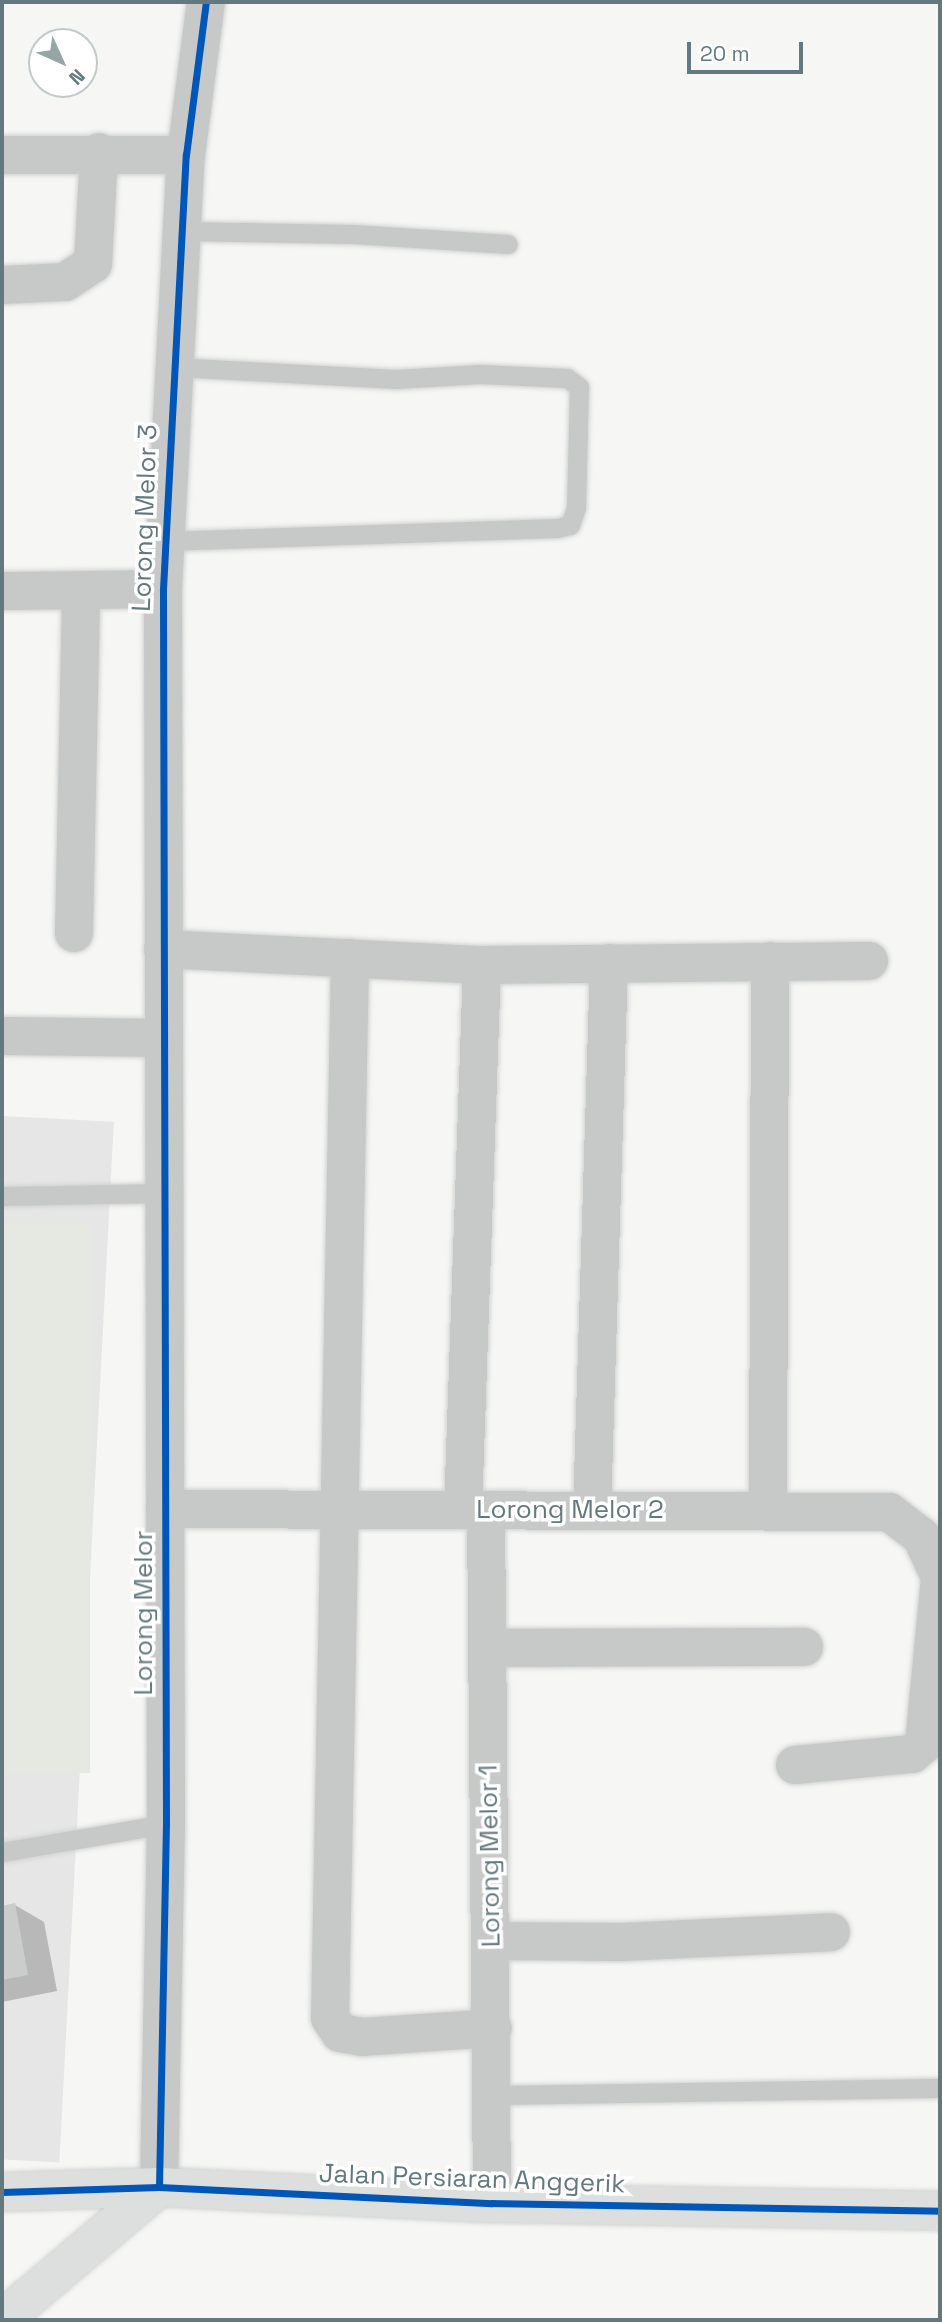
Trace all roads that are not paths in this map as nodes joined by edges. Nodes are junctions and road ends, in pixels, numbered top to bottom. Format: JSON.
{"nodes":[{"id":1,"x":206,"y":2,"type":"edge"},
{"id":2,"x":99,"y":152,"type":"junction"},
{"id":3,"x":2,"y":155,"type":"edge"},
{"id":4,"x":186,"y":155,"type":"junction"},
{"id":5,"x":182,"y":231,"type":"junction"},
{"id":6,"x":508,"y":244,"type":"dead end"},
{"id":7,"x":2,"y":285,"type":"edge"},
{"id":8,"x":172,"y":367,"type":"junction"},
{"id":9,"x":165,"y":541,"type":"junction"},
{"id":10,"x":163,"y":589,"type":"junction"},
{"id":11,"x":81,"y":590,"type":"junction"},
{"id":12,"x":2,"y":591,"type":"edge"},
{"id":13,"x":74,"y":933,"type":"dead end"},
{"id":14,"x":163,"y":949,"type":"junction"},
{"id":15,"x":350,"y":958,"type":"junction"},
{"id":16,"x":770,"y":961,"type":"junction"},
{"id":17,"x":869,"y":961,"type":"dead end"},
{"id":18,"x":609,"y":963,"type":"junction"},
{"id":19,"x":482,"y":964,"type":"junction"},
{"id":20,"x":2,"y":1036,"type":"edge"},
{"id":21,"x":164,"y":1038,"type":"junction"},
{"id":22,"x":164,"y":1193,"type":"junction"},
{"id":23,"x":2,"y":1196,"type":"edge"},
{"id":24,"x":165,"y":1509,"type":"junction"},
{"id":25,"x":343,"y":1509,"type":"junction"},
{"id":26,"x":475,"y":1510,"type":"junction"},
{"id":27,"x":592,"y":1511,"type":"junction"},
{"id":28,"x":768,"y":1511,"type":"junction"},
{"id":29,"x":940,"y":1578,"type":"edge"},
{"id":30,"x":803,"y":1647,"type":"dead end"},
{"id":31,"x":487,"y":1648,"type":"junction"},
{"id":32,"x":794,"y":1765,"type":"dead end"},
{"id":33,"x":166,"y":1824,"type":"junction"},
{"id":34,"x":2,"y":1852,"type":"edge"},
{"id":35,"x":831,"y":1933,"type":"dead end"},
{"id":36,"x":492,"y":1941,"type":"junction"},
{"id":37,"x":493,"y":2028,"type":"junction"},
{"id":38,"x":940,"y":2088,"type":"edge"},
{"id":39,"x":493,"y":2095,"type":"junction"},
{"id":40,"x":159,"y":2187,"type":"junction"},
{"id":41,"x":2,"y":2192,"type":"edge"},
{"id":42,"x":492,"y":2203,"type":"junction"},
{"id":43,"x":940,"y":2211,"type":"edge"},
{"id":44,"x":2,"y":2320,"type":"edge"}],
"edges":[{"from":1,"to":4,"type":"street","name":"Lorong Melor 3"},
{"from":2,"to":3,"type":"street"},
{"from":2,"to":4,"type":"street"},
{"from":2,"to":7,"type":"street"},
{"from":4,"to":5,"type":"street","name":"Lorong Melor 3"},
{"from":5,"to":6,"type":"lane"},
{"from":5,"to":8,"type":"street","name":"Lorong Melor 3"},
{"from":8,"to":9,"type":"street","name":"Lorong Melor 3"},
{"from":8,"to":9,"type":"lane"},
{"from":9,"to":10,"type":"street","name":"Lorong Melor 3"},
{"from":10,"to":11,"type":"street"},
{"from":10,"to":14,"type":"street","name":"Lorong Melor 3"},
{"from":11,"to":12,"type":"street"},
{"from":11,"to":13,"type":"street"},
{"from":14,"to":15,"type":"street"},
{"from":14,"to":21,"type":"street","name":"Lorong Melor 3"},
{"from":15,"to":19,"type":"street"},
{"from":15,"to":25,"type":"street"},
{"from":16,"to":17,"type":"street"},
{"from":16,"to":18,"type":"street"},
{"from":16,"to":28,"type":"street"},
{"from":18,"to":19,"type":"street"},
{"from":18,"to":27,"type":"street"},
{"from":19,"to":26,"type":"street","name":"Lorong Melor 1"},
{"from":20,"to":21,"type":"street"},
{"from":21,"to":22,"type":"street","name":"Lorong Melor"},
{"from":22,"to":23,"type":"lane"},
{"from":22,"to":24,"type":"street","name":"Lorong Melor"},
{"from":24,"to":25,"type":"street","name":"Lorong Melor 2"},
{"from":24,"to":33,"type":"street","name":"Lorong Melor"},
{"from":25,"to":26,"type":"street","name":"Lorong Melor 2"},
{"from":25,"to":37,"type":"street"},
{"from":26,"to":27,"type":"street","name":"Lorong Melor 2"},
{"from":26,"to":31,"type":"street","name":"Lorong Melor 1"},
{"from":27,"to":28,"type":"street","name":"Lorong Melor 2"},
{"from":28,"to":29,"type":"street","name":"Lorong Melor 2"},
{"from":29,"to":32,"type":"street","name":"Lorong Melor 2"},
{"from":30,"to":31,"type":"street"},
{"from":31,"to":36,"type":"street","name":"Lorong Melor 1"},
{"from":33,"to":34,"type":"lane"},
{"from":33,"to":40,"type":"street","name":"Lorong Melor"},
{"from":35,"to":36,"type":"street"},
{"from":36,"to":37,"type":"street","name":"Lorong Melor 1"},
{"from":37,"to":39,"type":"street","name":"Lorong Melor 1"},
{"from":38,"to":39,"type":"lane"},
{"from":39,"to":42,"type":"street","name":"Lorong Melor 1"},
{"from":40,"to":41,"type":"street","name":"Jalan Persiaran Anggerik"},
{"from":40,"to":42,"type":"street","name":"Jalan Persiaran Anggerik"},
{"from":40,"to":44,"type":"street"},
{"from":42,"to":43,"type":"street","name":"Jalan Persiaran Anggerik"}]}
